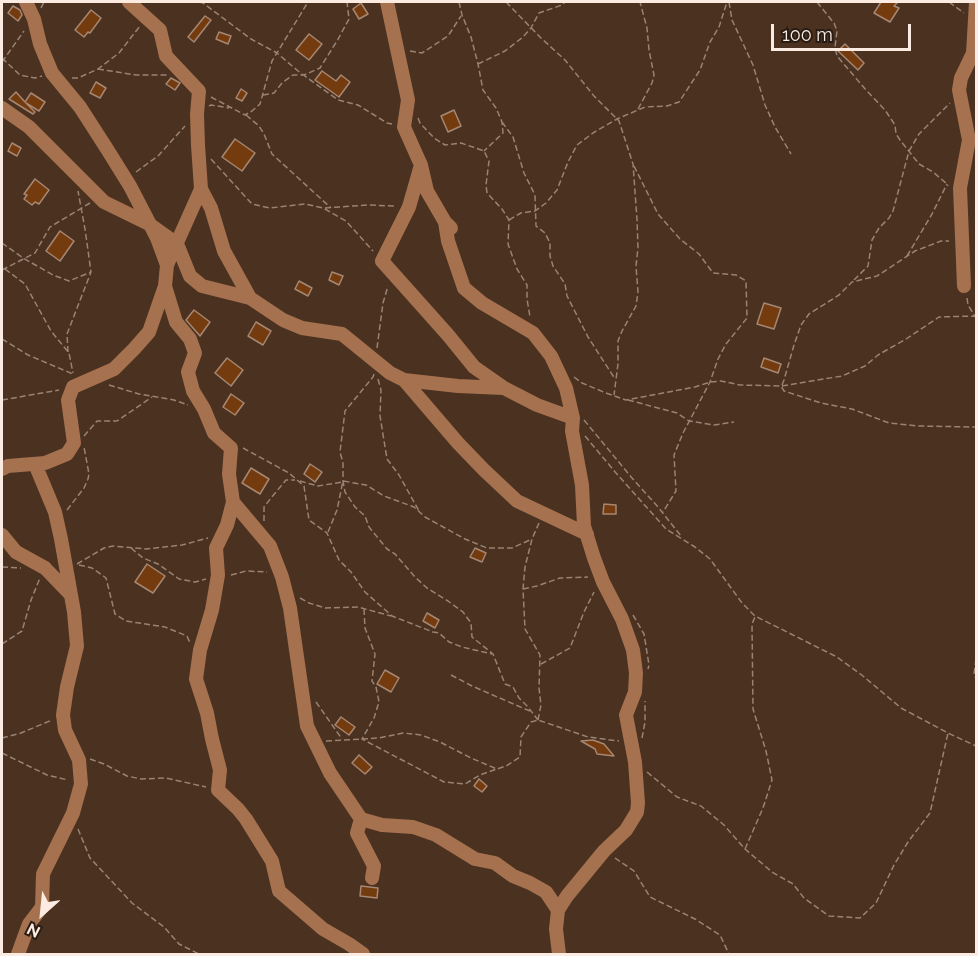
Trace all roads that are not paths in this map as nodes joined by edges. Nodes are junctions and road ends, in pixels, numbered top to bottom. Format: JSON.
{"nodes":[{"id":1,"x":26,"y":2,"type":"edge"},
{"id":2,"x":129,"y":2,"type":"edge"},
{"id":3,"x":387,"y":2,"type":"edge"},
{"id":4,"x":976,"y":2,"type":"edge"},
{"id":5,"x":2,"y":108,"type":"edge"},
{"id":6,"x":421,"y":165,"type":"junction"},
{"id":7,"x":201,"y":189,"type":"junction"},
{"id":8,"x":149,"y":224,"type":"junction"},
{"id":9,"x":177,"y":244,"type":"junction"},
{"id":10,"x":167,"y":265,"type":"junction"},
{"id":11,"x":165,"y":286,"type":"junction"},
{"id":12,"x":964,"y":286,"type":"road end"},
{"id":13,"x":250,"y":298,"type":"junction"},
{"id":14,"x":404,"y":380,"type":"junction"},
{"id":15,"x":504,"y":388,"type":"junction"},
{"id":16,"x":572,"y":413,"type":"junction"},
{"id":17,"x":35,"y":464,"type":"junction"},
{"id":18,"x":2,"y":469,"type":"edge"},
{"id":19,"x":233,"y":502,"type":"junction"},
{"id":20,"x":587,"y":534,"type":"junction"},
{"id":21,"x":2,"y":535,"type":"edge"},
{"id":22,"x":70,"y":594,"type":"junction"},
{"id":23,"x":361,"y":819,"type":"junction"},
{"id":24,"x":372,"y":878,"type":"dead end"},
{"id":25,"x":558,"y":910,"type":"junction"},
{"id":26,"x":18,"y":954,"type":"edge"},
{"id":27,"x":363,"y":954,"type":"edge"},
{"id":28,"x":559,"y":954,"type":"edge"}],
"edges":[{"from":1,"to":8,"type":"street"},
{"from":2,"to":7,"type":"street"},
{"from":3,"to":6,"type":"street"},
{"from":4,"to":12,"type":"street"},
{"from":5,"to":8,"type":"street"},
{"from":6,"to":15,"type":"street"},
{"from":6,"to":16,"type":"street"},
{"from":7,"to":9,"type":"street"},
{"from":7,"to":13,"type":"street"},
{"from":8,"to":9,"type":"street"},
{"from":8,"to":10,"type":"street"},
{"from":9,"to":10,"type":"street"},
{"from":9,"to":13,"type":"street"},
{"from":10,"to":11,"type":"street"},
{"from":11,"to":17,"type":"street"},
{"from":11,"to":19,"type":"street"},
{"from":13,"to":14,"type":"street"},
{"from":14,"to":15,"type":"street"},
{"from":14,"to":20,"type":"street"},
{"from":15,"to":16,"type":"street"},
{"from":16,"to":20,"type":"street"},
{"from":17,"to":18,"type":"street"},
{"from":17,"to":22,"type":"street"},
{"from":19,"to":23,"type":"street"},
{"from":19,"to":27,"type":"street"},
{"from":20,"to":25,"type":"street"},
{"from":21,"to":22,"type":"street"},
{"from":22,"to":26,"type":"street"},
{"from":23,"to":24,"type":"street"},
{"from":23,"to":25,"type":"street"},
{"from":25,"to":28,"type":"street"}]}
